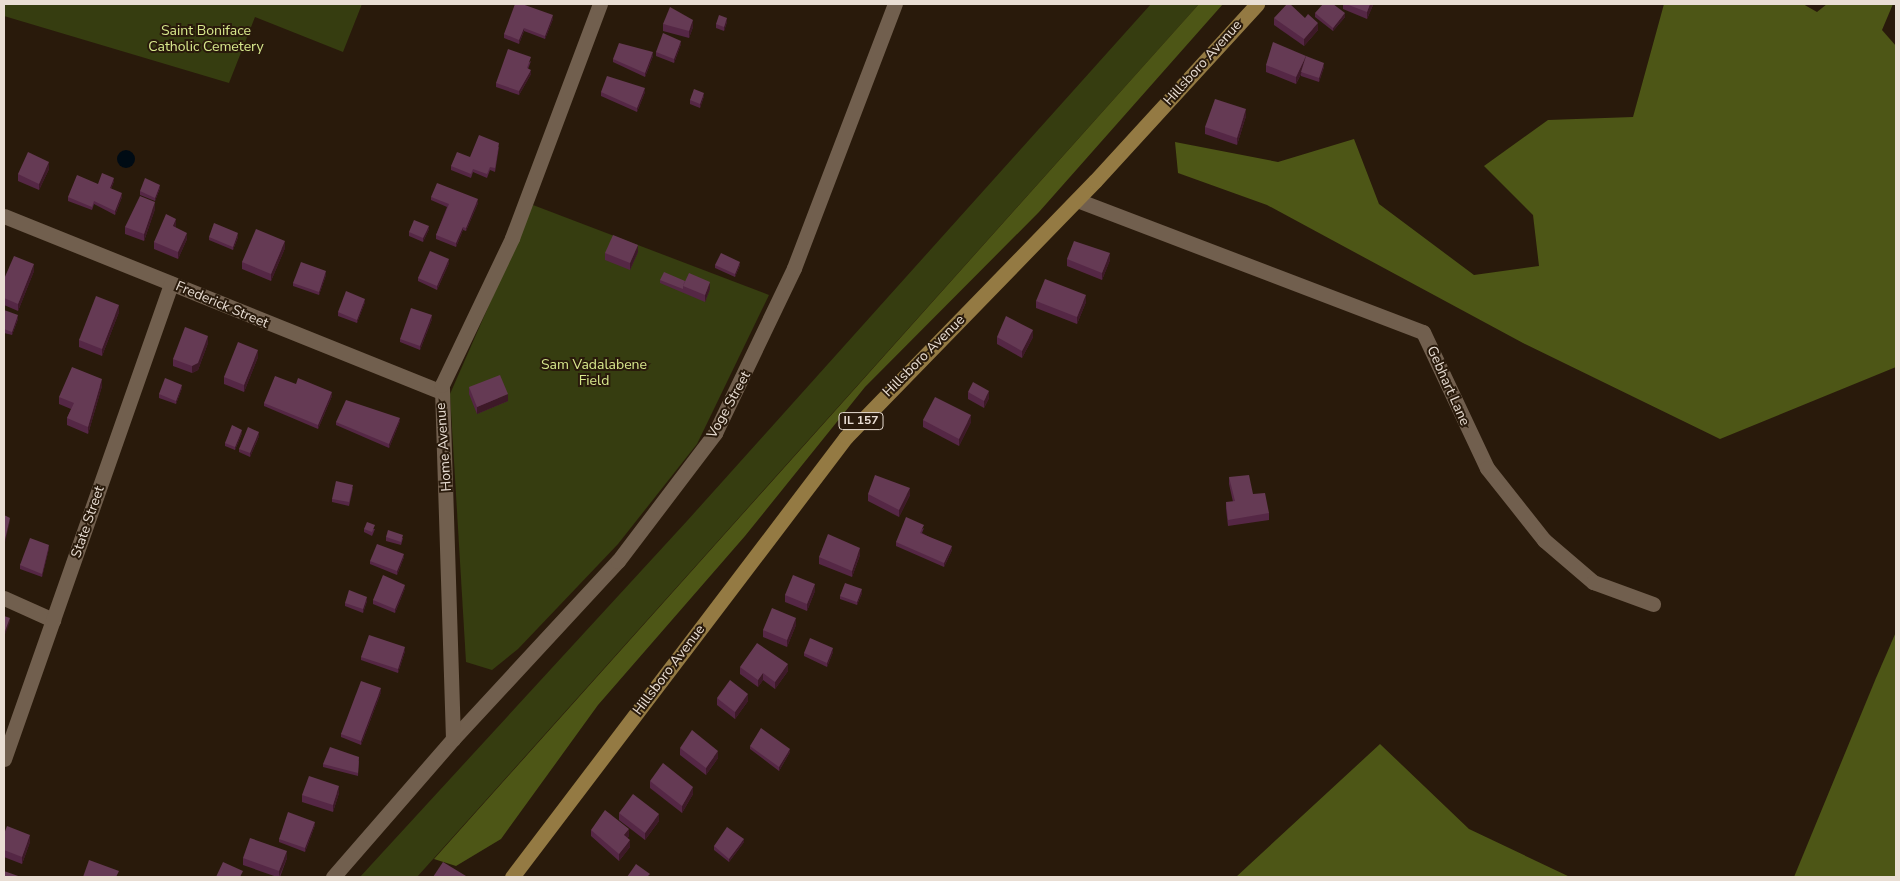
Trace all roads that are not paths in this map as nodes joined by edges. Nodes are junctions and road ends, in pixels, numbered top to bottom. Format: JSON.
{"nodes":[{"id":1,"x":600,"y":4,"type":"edge"},
{"id":2,"x":895,"y":4,"type":"edge"},
{"id":3,"x":1257,"y":4,"type":"edge"},
{"id":4,"x":1077,"y":200,"type":"junction"},
{"id":5,"x":4,"y":216,"type":"edge"},
{"id":6,"x":171,"y":284,"type":"junction"},
{"id":7,"x":441,"y":392,"type":"junction"},
{"id":8,"x":4,"y":598,"type":"edge"},
{"id":9,"x":1653,"y":604,"type":"dead end"},
{"id":10,"x":53,"y":620,"type":"junction"},
{"id":11,"x":453,"y":739,"type":"junction"},
{"id":12,"x":4,"y":759,"type":"edge"},
{"id":13,"x":334,"y":877,"type":"edge"},
{"id":14,"x":512,"y":877,"type":"edge"}],
"edges":[{"from":1,"to":7,"type":"street","name":"Home Avenue"},
{"from":2,"to":11,"type":"street","name":"Voge Street"},
{"from":3,"to":4,"type":"main road","name":"Hillsboro Avenue","number":"IL 157"},
{"from":4,"to":9,"type":"street","name":"Gebhart Lane"},
{"from":4,"to":14,"type":"main road","name":"Hillsboro Avenue","number":"IL 157"},
{"from":5,"to":6,"type":"street","name":"Frederick Street"},
{"from":6,"to":7,"type":"street","name":"Frederick Street"},
{"from":6,"to":10,"type":"street","name":"State Street"},
{"from":7,"to":11,"type":"street","name":"Home Avenue"},
{"from":8,"to":10,"type":"street"},
{"from":10,"to":12,"type":"street","name":"State Street"},
{"from":11,"to":13,"type":"street"}]}
